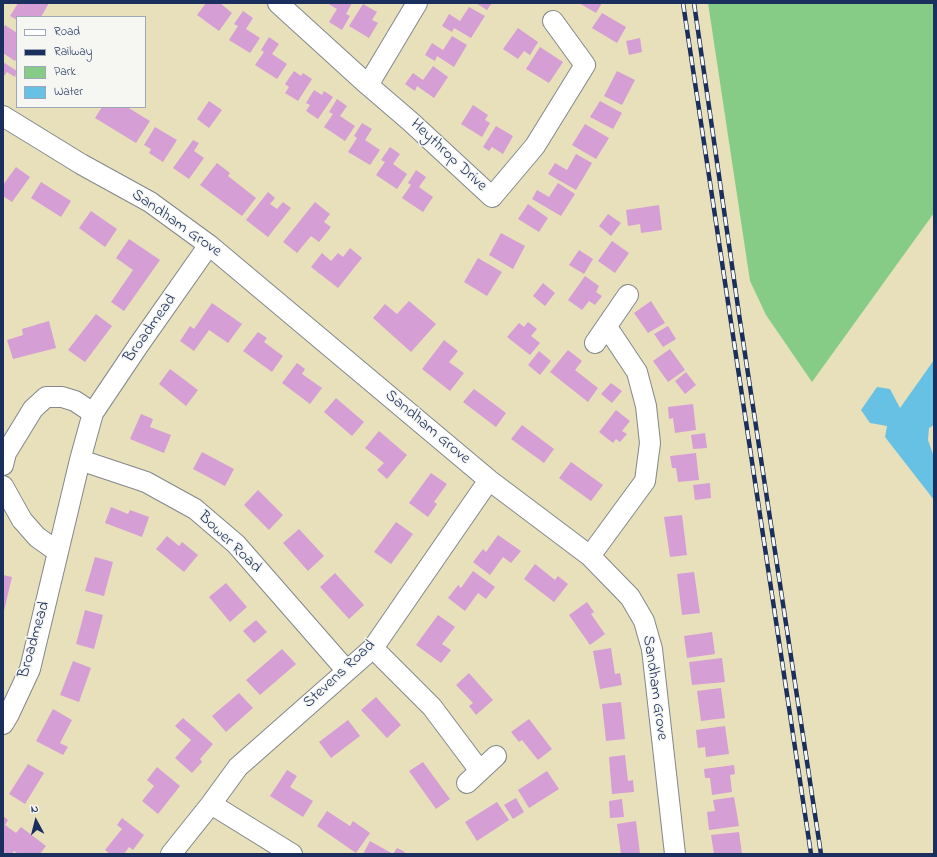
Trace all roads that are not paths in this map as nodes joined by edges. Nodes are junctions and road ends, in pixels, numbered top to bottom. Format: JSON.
{"nodes":[{"id":1,"x":278,"y":3,"type":"edge"},
{"id":2,"x":417,"y":3,"type":"edge"},
{"id":3,"x":553,"y":22,"type":"dead end"},
{"id":4,"x":368,"y":85,"type":"junction"},
{"id":5,"x":3,"y":116,"type":"edge"},
{"id":6,"x":209,"y":245,"type":"junction"},
{"id":7,"x":628,"y":295,"type":"dead end"},
{"id":8,"x":607,"y":326,"type":"junction"},
{"id":9,"x":595,"y":343,"type":"dead end"},
{"id":10,"x":93,"y":413,"type":"junction"},
{"id":11,"x":80,"y":460,"type":"junction"},
{"id":12,"x":3,"y":465,"type":"edge"},
{"id":13,"x":489,"y":480,"type":"junction"},
{"id":14,"x":3,"y":486,"type":"edge"},
{"id":15,"x":58,"y":552,"type":"junction"},
{"id":16,"x":590,"y":556,"type":"junction"},
{"id":17,"x":373,"y":648,"type":"junction"},
{"id":18,"x":347,"y":671,"type":"junction"},
{"id":19,"x":3,"y":724,"type":"edge"},
{"id":20,"x":496,"y":756,"type":"dead end"},
{"id":21,"x":211,"y":804,"type":"junction"},
{"id":22,"x":171,"y":854,"type":"edge"},
{"id":23,"x":292,"y":854,"type":"edge"},
{"id":24,"x":675,"y":854,"type":"edge"}],
"edges":[{"from":1,"to":4,"type":"street","name":"Heythrop Drive"},
{"from":2,"to":4,"type":"street"},
{"from":3,"to":4,"type":"street","name":"Heythrop Drive"},
{"from":5,"to":6,"type":"street","name":"Sandham Grove"},
{"from":6,"to":10,"type":"street","name":"Broadmead"},
{"from":6,"to":13,"type":"street","name":"Sandham Grove"},
{"from":7,"to":8,"type":"street"},
{"from":8,"to":9,"type":"street"},
{"from":8,"to":16,"type":"street"},
{"from":10,"to":11,"type":"street","name":"Broadmead"},
{"from":10,"to":12,"type":"street"},
{"from":11,"to":15,"type":"street","name":"Broadmead"},
{"from":11,"to":18,"type":"street","name":"Bower Road"},
{"from":13,"to":16,"type":"street","name":"Sandham Grove"},
{"from":13,"to":17,"type":"street","name":"Stevens Road"},
{"from":14,"to":15,"type":"street"},
{"from":15,"to":19,"type":"street","name":"Broadmead"},
{"from":16,"to":24,"type":"street","name":"Sandham Grove"},
{"from":17,"to":18,"type":"street","name":"Stevens Road"},
{"from":17,"to":20,"type":"street"},
{"from":18,"to":21,"type":"street","name":"Stevens Road"},
{"from":21,"to":22,"type":"street","name":"Stevens Road"},
{"from":21,"to":23,"type":"street"}]}
